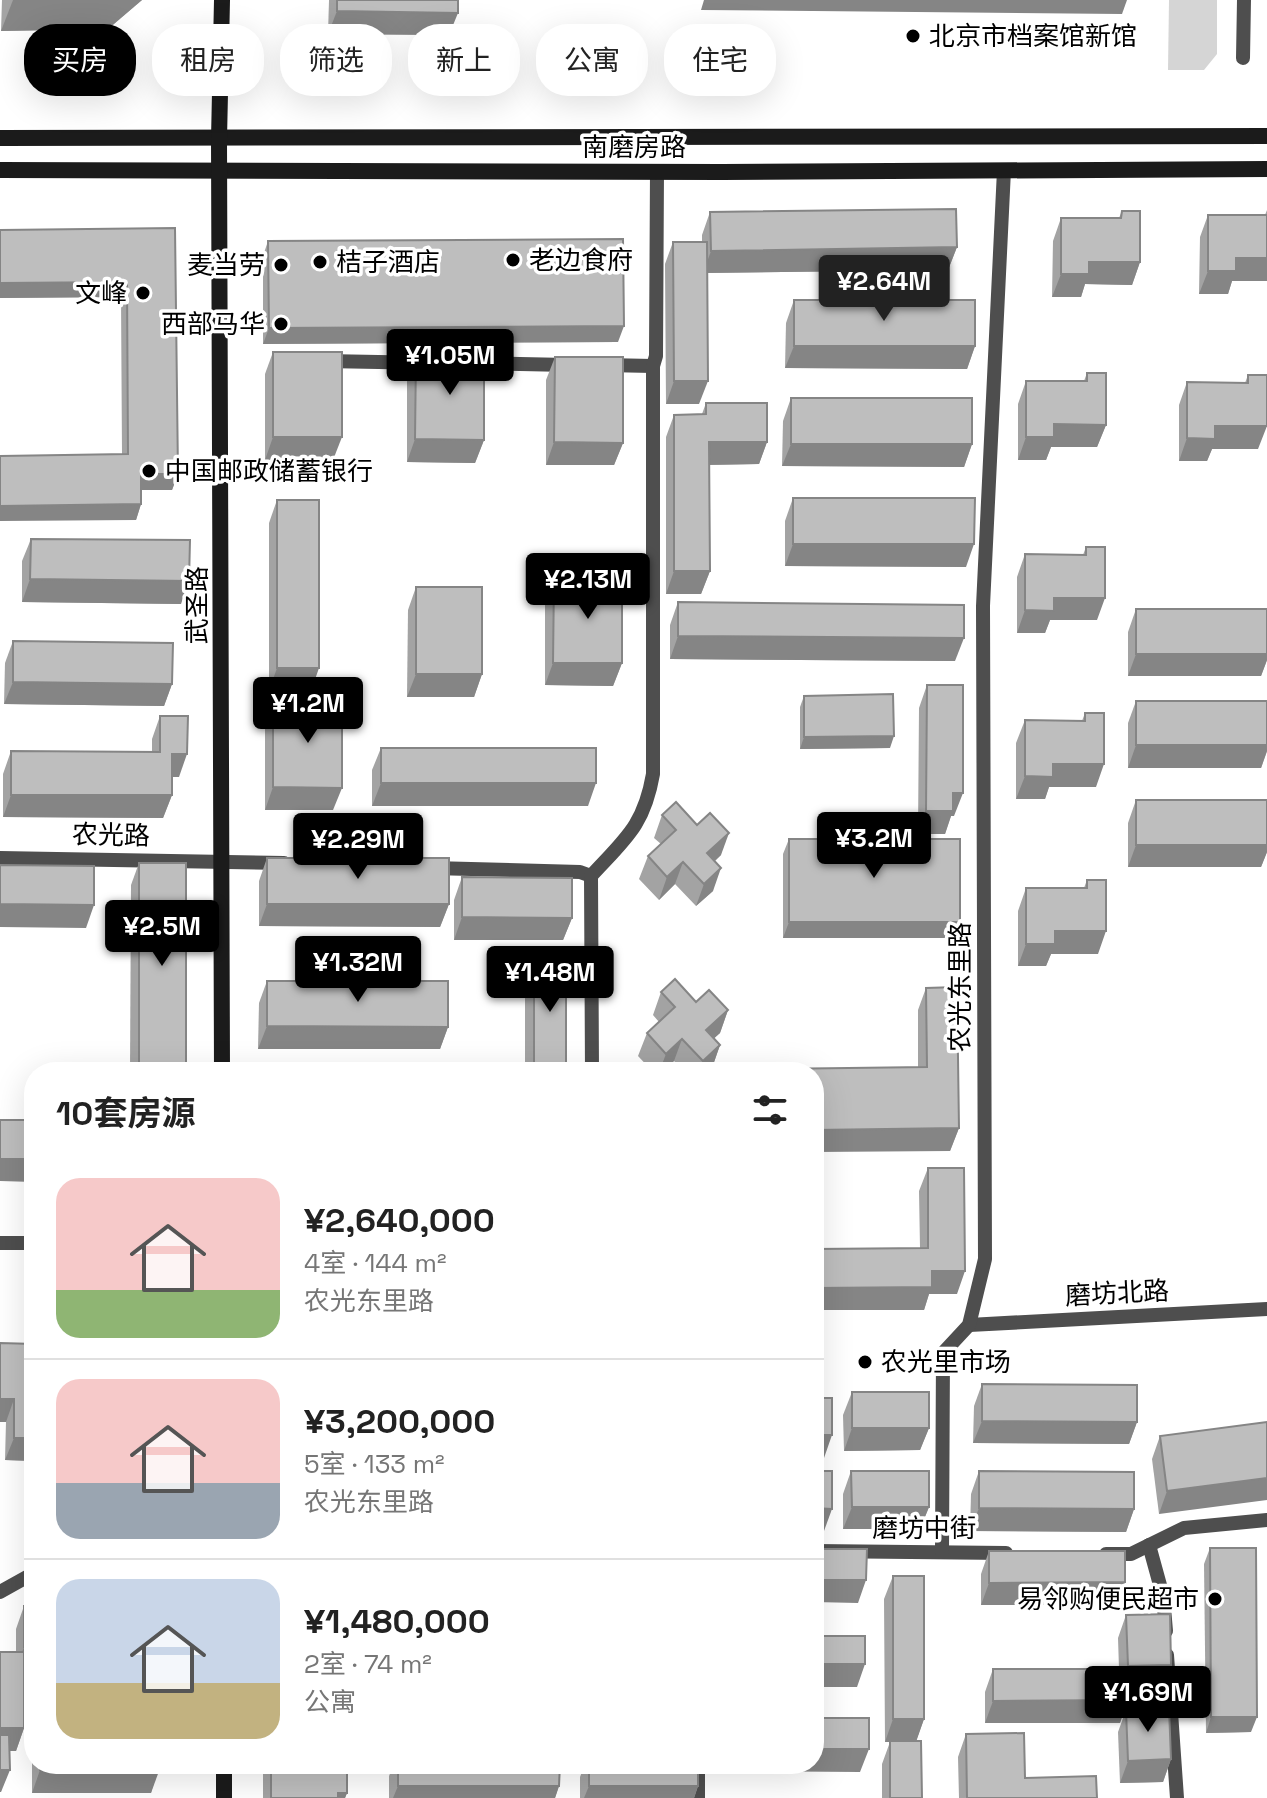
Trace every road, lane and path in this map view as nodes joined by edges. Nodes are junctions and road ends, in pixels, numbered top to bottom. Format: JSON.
{"nodes":[{"id":1,"x":222,"y":0,"type":"edge"},
{"id":2,"x":1244,"y":0,"type":"edge"},
{"id":3,"x":1243,"y":58,"type":"dead end"},
{"id":4,"x":1267,"y":136,"type":"edge"},
{"id":5,"x":0,"y":138,"type":"edge"},
{"id":6,"x":219,"y":139,"type":"junction"},
{"id":7,"x":1267,"y":169,"type":"edge"},
{"id":8,"x":0,"y":170,"type":"edge"},
{"id":9,"x":219,"y":170,"type":"junction"},
{"id":10,"x":1004,"y":170,"type":"junction"},
{"id":11,"x":657,"y":171,"type":"junction"},
{"id":12,"x":308,"y":360,"type":"edge"},
{"id":13,"x":653,"y":366,"type":"junction"},
{"id":14,"x":0,"y":858,"type":"edge"},
{"id":15,"x":221,"y":861,"type":"junction"},
{"id":16,"x":299,"y":863,"type":"edge"},
{"id":17,"x":422,"y":867,"type":"edge"},
{"id":18,"x":591,"y":876,"type":"junction"},
{"id":19,"x":222,"y":1062,"type":"edge"},
{"id":20,"x":592,"y":1062,"type":"edge"},
{"id":21,"x":0,"y":1243,"type":"edge"},
{"id":22,"x":24,"y":1243,"type":"edge"},
{"id":23,"x":1267,"y":1309,"type":"edge"},
{"id":24,"x":969,"y":1325,"type":"junction"},
{"id":25,"x":1267,"y":1520,"type":"edge"},
{"id":26,"x":1149,"y":1545,"type":"junction"},
{"id":27,"x":824,"y":1551,"type":"edge"},
{"id":28,"x":942,"y":1552,"type":"junction"},
{"id":29,"x":1020,"y":1553,"type":"edge"},
{"id":30,"x":1083,"y":1553,"type":"edge"},
{"id":31,"x":24,"y":1579,"type":"edge"},
{"id":32,"x":0,"y":1592,"type":"edge"},
{"id":33,"x":224,"y":1774,"type":"edge"},
{"id":34,"x":698,"y":1774,"type":"edge"},
{"id":35,"x":224,"y":1798,"type":"edge"},
{"id":36,"x":698,"y":1798,"type":"edge"},
{"id":37,"x":1177,"y":1798,"type":"edge"}],
"edges":[{"from":1,"to":6,"type":"main road","name":"武圣路"},
{"from":2,"to":3,"type":"street"},
{"from":4,"to":6,"type":"main road","name":"南磨房路"},
{"from":5,"to":6,"type":"main road","name":"南磨房路"},
{"from":6,"to":9,"type":"main road","name":"武圣路"},
{"from":7,"to":10,"type":"main road","name":"南磨房路"},
{"from":8,"to":9,"type":"main road","name":"南磨房路"},
{"from":9,"to":11,"type":"main road","name":"南磨房路"},
{"from":9,"to":15,"type":"main road","name":"武圣路"},
{"from":10,"to":11,"type":"main road","name":"南磨房路"},
{"from":10,"to":24,"type":"street","name":"农光东里路"},
{"from":11,"to":13,"type":"street"},
{"from":12,"to":13,"type":"street"},
{"from":13,"to":18,"type":"street"},
{"from":14,"to":15,"type":"street","name":"农光路"},
{"from":15,"to":16,"type":"street","name":"农光路"},
{"from":15,"to":19,"type":"main road","name":"武圣路"},
{"from":17,"to":18,"type":"street"},
{"from":18,"to":20,"type":"street"},
{"from":21,"to":22,"type":"street"},
{"from":23,"to":24,"type":"street","name":"磨坊北路"},
{"from":24,"to":28,"type":"street","name":"农光东里路"},
{"from":25,"to":26,"type":"street"},
{"from":26,"to":30,"type":"street"},
{"from":26,"to":37,"type":"street"},
{"from":27,"to":28,"type":"street","name":"磨坊中街"},
{"from":28,"to":29,"type":"street","name":"磨坊中街"},
{"from":31,"to":32,"type":"street"},
{"from":33,"to":35,"type":"main road"},
{"from":34,"to":36,"type":"street"}]}
